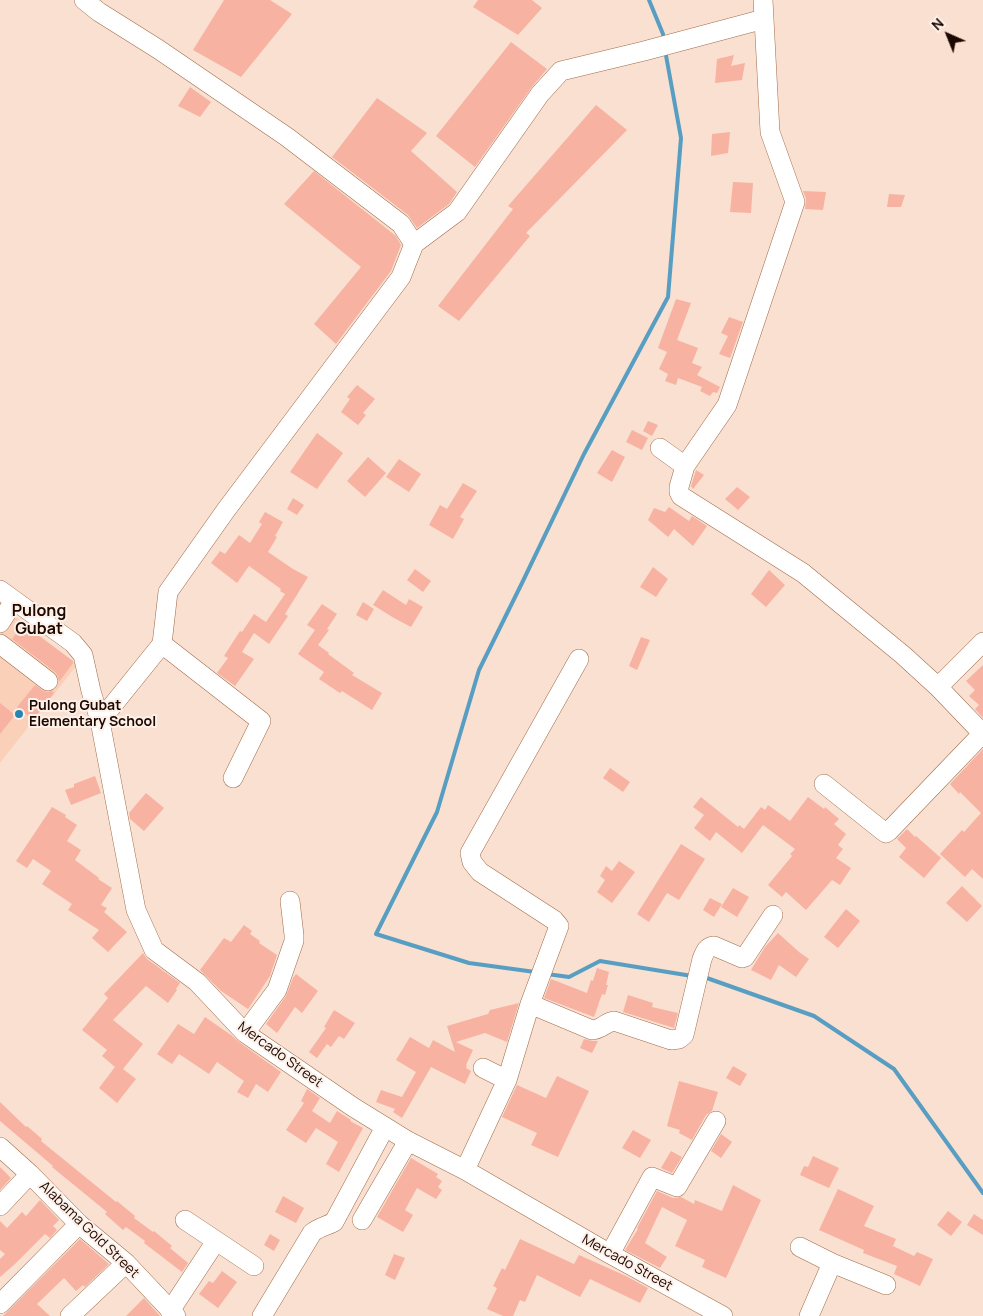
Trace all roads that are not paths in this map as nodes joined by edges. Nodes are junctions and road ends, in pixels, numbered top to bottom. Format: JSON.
{"nodes":[{"id":1,"x":84,"y":0,"type":"edge"},
{"id":2,"x":763,"y":0,"type":"edge"},
{"id":3,"x":102,"y":6,"type":"edge"},
{"id":4,"x":764,"y":19,"type":"junction"},
{"id":5,"x":414,"y":244,"type":"junction"},
{"id":6,"x":660,"y":448,"type":"dead end"},
{"id":7,"x":685,"y":466,"type":"junction"},
{"id":8,"x":7,"y":596,"type":"edge"},
{"id":9,"x":0,"y":623,"type":"edge"},
{"id":10,"x":983,"y":642,"type":"edge"},
{"id":11,"x":0,"y":644,"type":"edge"},
{"id":12,"x":162,"y":644,"type":"junction"},
{"id":13,"x":579,"y":659,"type":"dead end"},
{"id":14,"x":48,"y":681,"type":"dead end"},
{"id":15,"x":938,"y":687,"type":"junction"},
{"id":16,"x":100,"y":721,"type":"junction"},
{"id":17,"x":983,"y":734,"type":"edge"},
{"id":18,"x":233,"y":778,"type":"dead end"},
{"id":19,"x":824,"y":784,"type":"dead end"},
{"id":20,"x":290,"y":902,"type":"dead end"},
{"id":21,"x":773,"y":916,"type":"dead end"},
{"id":22,"x":530,"y":1004,"type":"junction"},
{"id":23,"x":245,"y":1033,"type":"junction"},
{"id":24,"x":483,"y":1068,"type":"dead end"},
{"id":25,"x":507,"y":1080,"type":"junction"},
{"id":26,"x":716,"y":1121,"type":"dead end"},
{"id":27,"x":385,"y":1127,"type":"junction"},
{"id":28,"x":408,"y":1141,"type":"junction"},
{"id":29,"x":0,"y":1147,"type":"edge"},
{"id":30,"x":465,"y":1170,"type":"junction"},
{"id":31,"x":30,"y":1174,"type":"junction"},
{"id":32,"x":0,"y":1206,"type":"edge"},
{"id":33,"x":185,"y":1220,"type":"dead end"},
{"id":34,"x":362,"y":1220,"type":"dead end"},
{"id":35,"x":79,"y":1224,"type":"junction"},
{"id":36,"x":216,"y":1241,"type":"junction"},
{"id":37,"x":800,"y":1247,"type":"dead end"},
{"id":38,"x":610,"y":1254,"type":"junction"},
{"id":39,"x":126,"y":1263,"type":"junction"},
{"id":40,"x":832,"y":1263,"type":"junction"},
{"id":41,"x":254,"y":1266,"type":"dead end"},
{"id":42,"x":886,"y":1285,"type":"dead end"},
{"id":43,"x":0,"y":1304,"type":"edge"},
{"id":44,"x":173,"y":1314,"type":"edge"},
{"id":45,"x":70,"y":1316,"type":"edge"},
{"id":46,"x":262,"y":1316,"type":"edge"},
{"id":47,"x":723,"y":1316,"type":"edge"},
{"id":48,"x":809,"y":1316,"type":"edge"}],
"edges":[{"from":1,"to":3,"type":"street"},
{"from":2,"to":4,"type":"street"},
{"from":3,"to":5,"type":"street"},
{"from":4,"to":5,"type":"street"},
{"from":4,"to":7,"type":"street"},
{"from":5,"to":12,"type":"street"},
{"from":6,"to":7,"type":"street"},
{"from":7,"to":15,"type":"street"},
{"from":8,"to":9,"type":"street"},
{"from":8,"to":16,"type":"street","name":"Mercado Street"},
{"from":10,"to":15,"type":"street"},
{"from":11,"to":14,"type":"street"},
{"from":12,"to":16,"type":"street"},
{"from":12,"to":18,"type":"street"},
{"from":13,"to":22,"type":"street"},
{"from":15,"to":17,"type":"street"},
{"from":16,"to":23,"type":"street","name":"Mercado Street"},
{"from":17,"to":19,"type":"street"},
{"from":20,"to":23,"type":"street"},
{"from":21,"to":22,"type":"street"},
{"from":22,"to":25,"type":"street"},
{"from":23,"to":27,"type":"street","name":"Mercado Street"},
{"from":24,"to":25,"type":"street"},
{"from":25,"to":30,"type":"street"},
{"from":26,"to":38,"type":"street"},
{"from":27,"to":28,"type":"street","name":"Mercado Street"},
{"from":27,"to":46,"type":"street"},
{"from":28,"to":30,"type":"street","name":"Mercado Street"},
{"from":28,"to":34,"type":"street"},
{"from":29,"to":31,"type":"street","name":"Alabama Gold Street"},
{"from":30,"to":38,"type":"street","name":"Mercado Street"},
{"from":31,"to":32,"type":"street"},
{"from":31,"to":35,"type":"street","name":"Alabama Gold Street"},
{"from":33,"to":36,"type":"street"},
{"from":35,"to":39,"type":"street","name":"Alabama Gold Street"},
{"from":35,"to":43,"type":"street"},
{"from":36,"to":41,"type":"street"},
{"from":36,"to":44,"type":"street"},
{"from":37,"to":40,"type":"street"},
{"from":38,"to":47,"type":"street","name":"Mercado Street"},
{"from":39,"to":44,"type":"street","name":"Alabama Gold Street"},
{"from":39,"to":45,"type":"street"},
{"from":40,"to":42,"type":"street"},
{"from":40,"to":48,"type":"street"}]}
